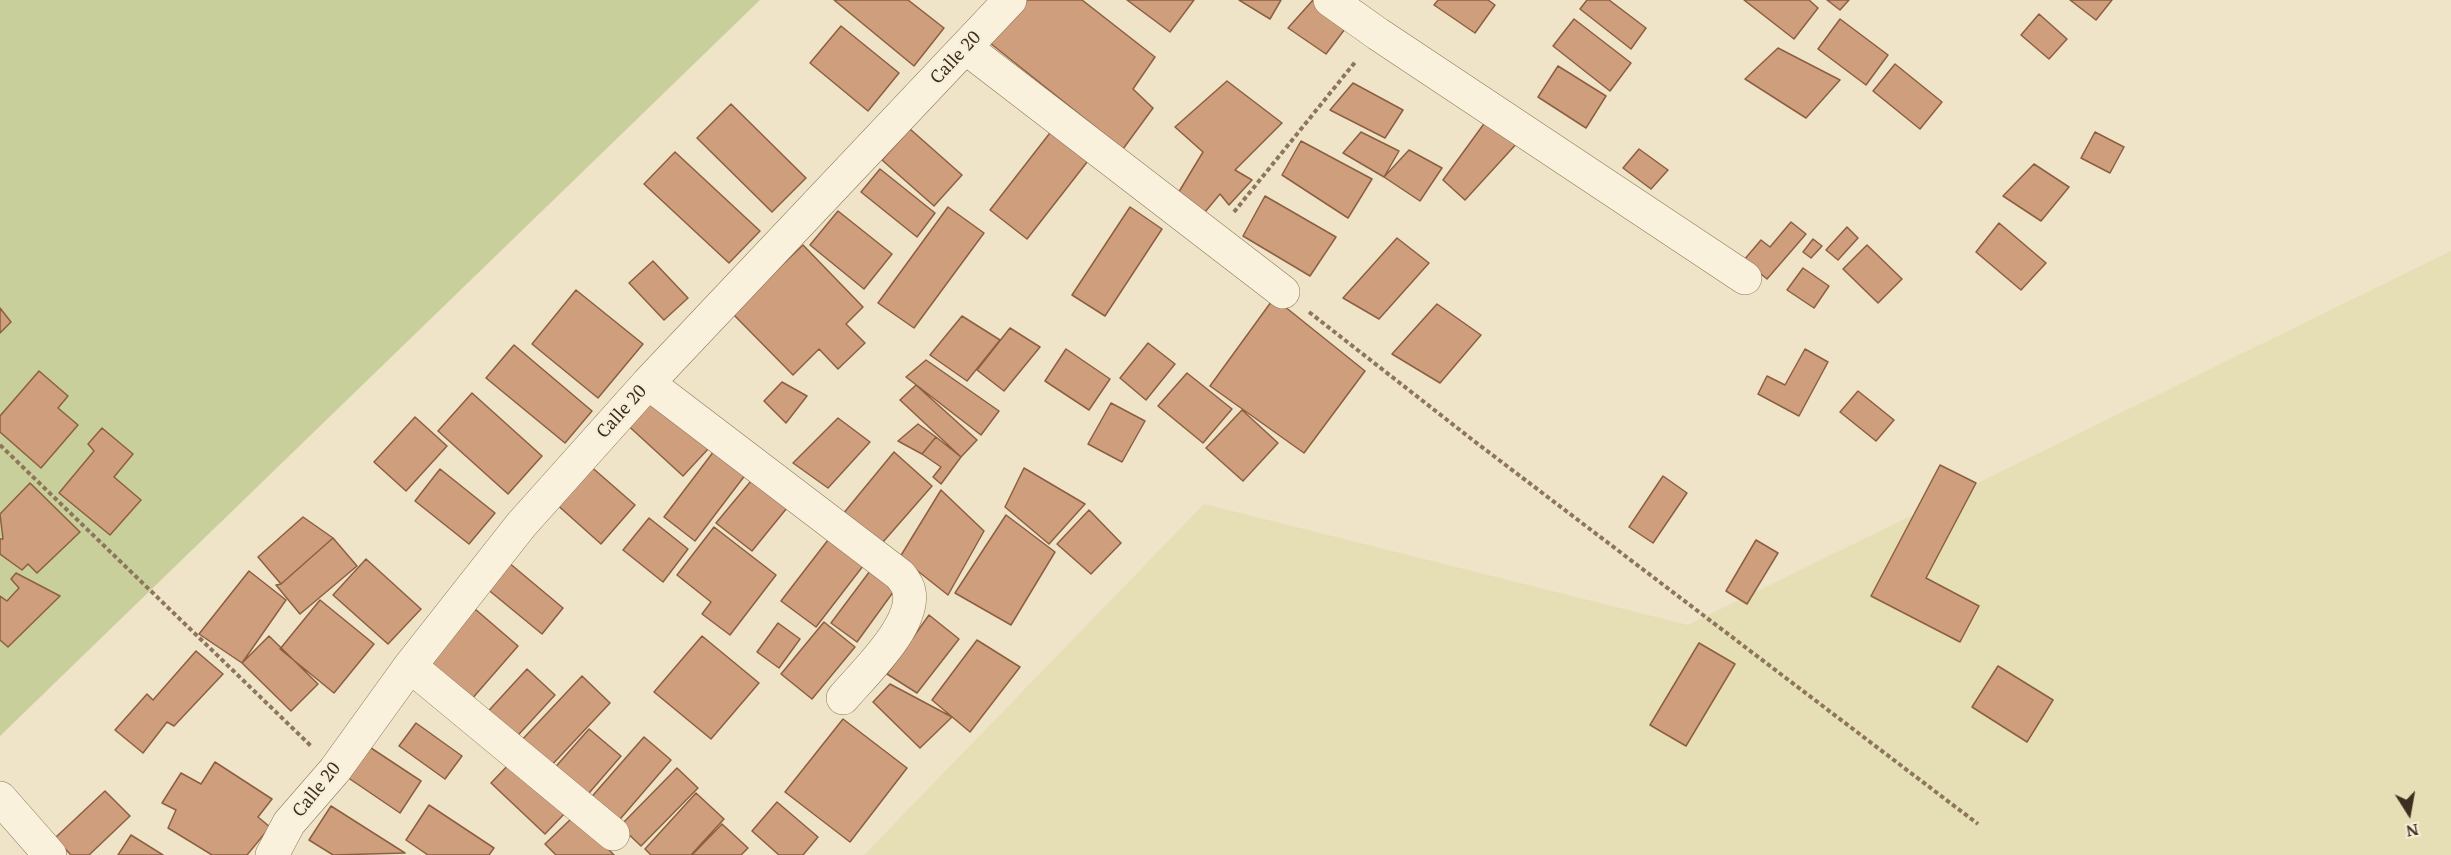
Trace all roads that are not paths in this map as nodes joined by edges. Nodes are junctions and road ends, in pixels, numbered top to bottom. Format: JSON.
{"nodes":[{"id":1,"x":1010,"y":0,"type":"edge"},
{"id":2,"x":1330,"y":0,"type":"edge"},
{"id":3,"x":966,"y":48,"type":"junction"},
{"id":4,"x":1745,"y":278,"type":"dead end"},
{"id":5,"x":1283,"y":292,"type":"road end"},
{"id":6,"x":648,"y":383,"type":"junction"},
{"id":7,"x":410,"y":666,"type":"junction"},
{"id":8,"x":843,"y":698,"type":"dead end"},
{"id":9,"x":0,"y":798,"type":"edge"},
{"id":10,"x":614,"y":834,"type":"dead end"},
{"id":11,"x":50,"y":855,"type":"edge"},
{"id":12,"x":272,"y":855,"type":"edge"}],
"edges":[{"from":1,"to":3,"type":"street","name":"Calle 20"},
{"from":2,"to":4,"type":"street"},
{"from":3,"to":5,"type":"street"},
{"from":3,"to":6,"type":"street","name":"Calle 20"},
{"from":6,"to":7,"type":"street","name":"Calle 20"},
{"from":6,"to":8,"type":"street"},
{"from":7,"to":10,"type":"street"},
{"from":7,"to":12,"type":"street","name":"Calle 20"},
{"from":9,"to":11,"type":"street"}]}
